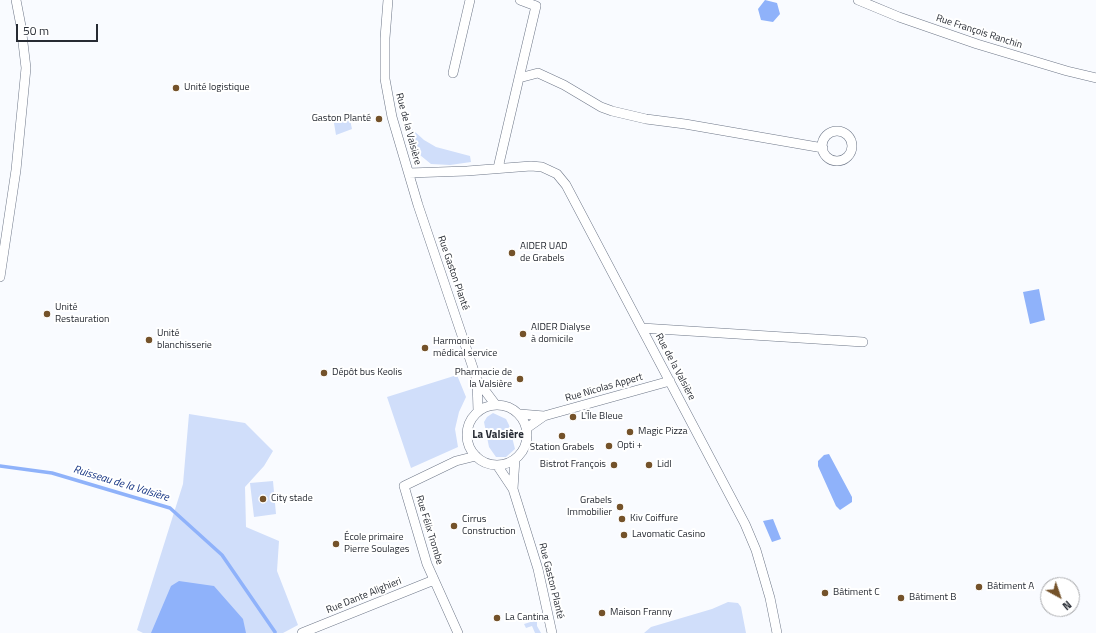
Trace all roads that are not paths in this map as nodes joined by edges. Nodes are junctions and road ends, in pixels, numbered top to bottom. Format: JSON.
{"nodes":[{"id":1,"x":16,"y":0,"type":"edge"},
{"id":2,"x":388,"y":0,"type":"edge"},
{"id":3,"x":470,"y":0,"type":"edge"},
{"id":4,"x":520,"y":0,"type":"edge"},
{"id":5,"x":858,"y":0,"type":"edge"},
{"id":6,"x":454,"y":73,"type":"dead end"},
{"id":7,"x":519,"y":78,"type":"junction"},
{"id":8,"x":1096,"y":78,"type":"edge"},
{"id":9,"x":822,"y":148,"type":"dead end"},
{"id":10,"x":498,"y":168,"type":"junction"},
{"id":11,"x":409,"y":173,"type":"junction"},
{"id":12,"x":0,"y":277,"type":"edge"},
{"id":13,"x":642,"y":328,"type":"junction"},
{"id":14,"x":863,"y":342,"type":"dead end"},
{"id":15,"x":477,"y":380,"type":"junction"},
{"id":16,"x":670,"y":381,"type":"junction"},
{"id":17,"x":495,"y":404,"type":"junction"},
{"id":18,"x":478,"y":411,"type":"junction"},
{"id":19,"x":520,"y":414,"type":"junction"},
{"id":20,"x":544,"y":416,"type":"junction"},
{"id":21,"x":527,"y":428,"type":"junction"},
{"id":22,"x":469,"y":445,"type":"junction"},
{"id":23,"x":476,"y":456,"type":"junction"},
{"id":24,"x":515,"y":459,"type":"junction"},
{"id":25,"x":456,"y":461,"type":"junction"},
{"id":26,"x":497,"y":465,"type":"junction"},
{"id":27,"x":513,"y":489,"type":"junction"},
{"id":28,"x":434,"y":580,"type":"junction"},
{"id":29,"x":302,"y":633,"type":"edge"},
{"id":30,"x":458,"y":633,"type":"edge"},
{"id":31,"x":552,"y":633,"type":"edge"},
{"id":32,"x":777,"y":633,"type":"edge"}],
"edges":[{"from":1,"to":12,"type":"street"},
{"from":2,"to":11,"type":"street","name":"Rue de la Valsière"},
{"from":3,"to":6,"type":"street"},
{"from":4,"to":7,"type":"street"},
{"from":5,"to":8,"type":"street","name":"Rue François Ranchin"},
{"from":7,"to":9,"type":"street"},
{"from":7,"to":10,"type":"street"},
{"from":10,"to":11,"type":"street","name":"Rue de la Valsière"},
{"from":10,"to":13,"type":"street","name":"Rue de la Valsière"},
{"from":11,"to":15,"type":"street","name":"Rue Gaston Planté"},
{"from":13,"to":14,"type":"street"},
{"from":13,"to":16,"type":"street","name":"Rue de la Valsière"},
{"from":15,"to":17,"type":"street","name":"Rue Gaston Planté"},
{"from":15,"to":18,"type":"street","name":"Rue Gaston Planté"},
{"from":16,"to":20,"type":"street","name":"Rue Nicolas Appert"},
{"from":16,"to":32,"type":"street","name":"Rue de la Valsière"},
{"from":17,"to":18,"type":"street"},
{"from":17,"to":19,"type":"street"},
{"from":18,"to":22,"type":"street"},
{"from":19,"to":20,"type":"street","name":"Rue Nicolas Appert"},
{"from":19,"to":21,"type":"street"},
{"from":20,"to":21,"type":"street","name":"Rue Nicolas Appert"},
{"from":21,"to":24,"type":"street"},
{"from":22,"to":23,"type":"street"},
{"from":22,"to":25,"type":"street","name":"Rue Félix Trombe"},
{"from":23,"to":25,"type":"street","name":"Rue Félix Trombe"},
{"from":23,"to":26,"type":"street"},
{"from":24,"to":26,"type":"street"},
{"from":24,"to":27,"type":"street","name":"Rue Gaston Planté"},
{"from":25,"to":28,"type":"street","name":"Rue Félix Trombe"},
{"from":26,"to":27,"type":"street","name":"Rue Gaston Planté"},
{"from":27,"to":31,"type":"street","name":"Rue Gaston Planté"},
{"from":28,"to":29,"type":"street","name":"Rue Dante Alighieri"},
{"from":28,"to":30,"type":"street","name":"Rue Félix Trombe"}]}
